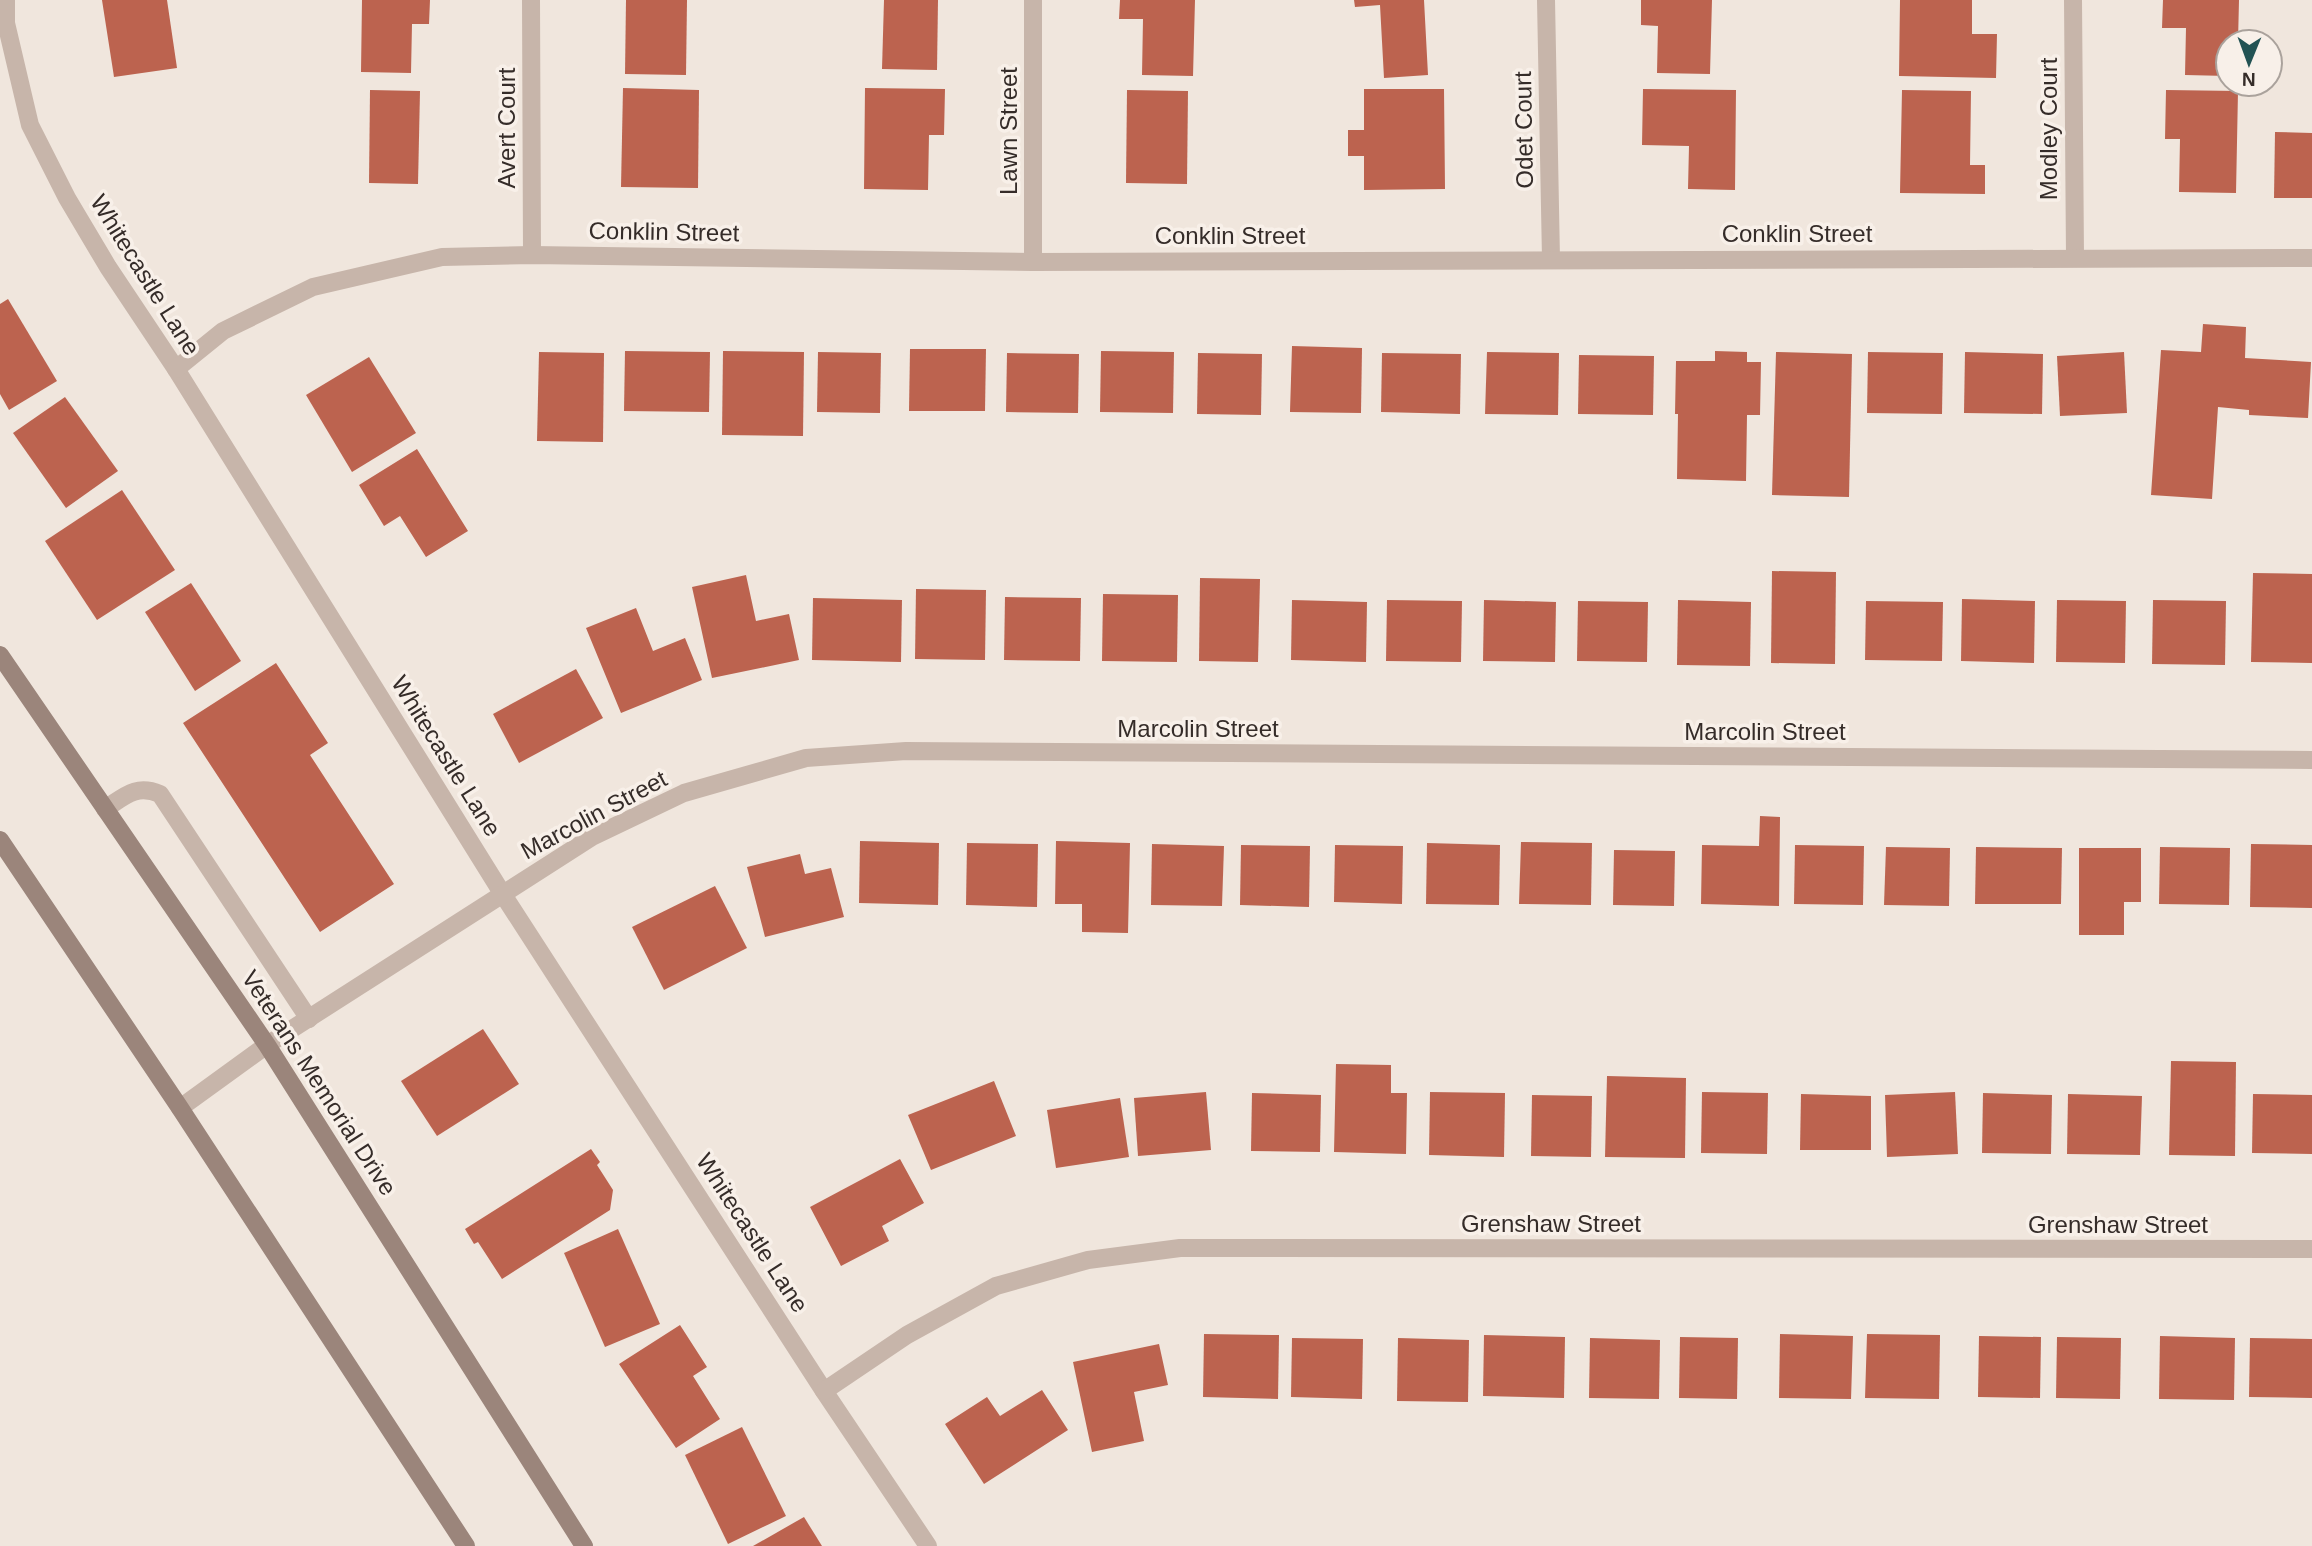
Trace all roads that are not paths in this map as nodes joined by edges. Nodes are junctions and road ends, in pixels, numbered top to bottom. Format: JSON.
{"nodes":[{"id":1,"x":6,"y":0,"type":"edge"},
{"id":2,"x":531,"y":0,"type":"edge"},
{"id":3,"x":1033,"y":0,"type":"edge"},
{"id":4,"x":1546,"y":0,"type":"edge"},
{"id":5,"x":2073,"y":0,"type":"edge"},
{"id":6,"x":532,"y":255,"type":"junction"},
{"id":7,"x":2074,"y":257,"type":"junction"},
{"id":8,"x":2312,"y":258,"type":"edge"},
{"id":9,"x":1551,"y":259,"type":"junction"},
{"id":10,"x":1033,"y":262,"type":"junction"},
{"id":11,"x":176,"y":369,"type":"junction"},
{"id":12,"x":0,"y":655,"type":"edge"},
{"id":13,"x":2312,"y":760,"type":"edge"},
{"id":14,"x":105,"y":809,"type":"junction"},
{"id":15,"x":0,"y":839,"type":"edge"},
{"id":16,"x":502,"y":893,"type":"junction"},
{"id":17,"x":309,"y":1020,"type":"junction"},
{"id":18,"x":268,"y":1045,"type":"junction"},
{"id":19,"x":180,"y":1108,"type":"junction"},
{"id":20,"x":2312,"y":1250,"type":"edge"},
{"id":21,"x":824,"y":1391,"type":"junction"},
{"id":22,"x":466,"y":1546,"type":"edge"},
{"id":23,"x":584,"y":1546,"type":"edge"},
{"id":24,"x":928,"y":1546,"type":"edge"}],
"edges":[{"from":1,"to":11,"type":"street","name":"Whitecastle Lane"},
{"from":2,"to":6,"type":"street","name":"Avert Court"},
{"from":3,"to":10,"type":"street","name":"Lawn Street"},
{"from":4,"to":9,"type":"street","name":"Odet Court"},
{"from":5,"to":7,"type":"street","name":"Modley Court"},
{"from":6,"to":10,"type":"street","name":"Conklin Street"},
{"from":6,"to":11,"type":"street","name":"Conklin Street"},
{"from":7,"to":8,"type":"street","name":"Conklin Street"},
{"from":7,"to":9,"type":"street","name":"Conklin Street"},
{"from":9,"to":10,"type":"street","name":"Conklin Street"},
{"from":11,"to":16,"type":"street","name":"Whitecastle Lane"},
{"from":12,"to":14,"type":"main road","name":"Veterans Memorial Drive"},
{"from":13,"to":16,"type":"street","name":"Marcolin Street"},
{"from":14,"to":17,"type":"street"},
{"from":14,"to":18,"type":"main road","name":"Veterans Memorial Drive"},
{"from":15,"to":19,"type":"main road"},
{"from":16,"to":17,"type":"street","name":"Marcolin Street"},
{"from":16,"to":21,"type":"street","name":"Whitecastle Lane"},
{"from":17,"to":18,"type":"street","name":"Marcolin Street"},
{"from":18,"to":19,"type":"street","name":"Marcolin Street"},
{"from":18,"to":23,"type":"main road","name":"Veterans Memorial Drive"},
{"from":19,"to":22,"type":"main road"},
{"from":20,"to":21,"type":"street","name":"Grenshaw Street"},
{"from":21,"to":24,"type":"street","name":"Whitecastle Lane"}]}
